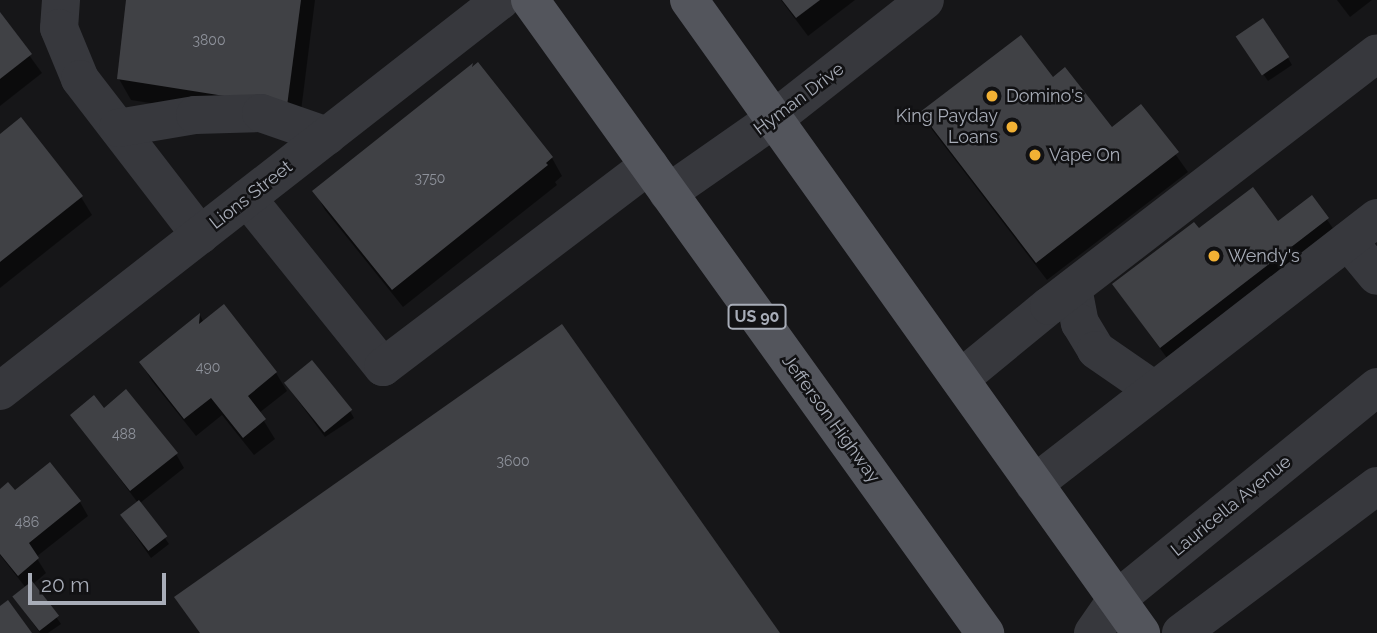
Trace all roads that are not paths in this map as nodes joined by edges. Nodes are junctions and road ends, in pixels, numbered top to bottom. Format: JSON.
{"nodes":[{"id":1,"x":61,"y":0,"type":"edge"},
{"id":2,"x":501,"y":0,"type":"edge"},
{"id":3,"x":530,"y":0,"type":"edge"},
{"id":4,"x":689,"y":0,"type":"edge"},
{"id":5,"x":925,"y":0,"type":"edge"},
{"id":6,"x":1377,"y":53,"type":"edge"},
{"id":7,"x":774,"y":119,"type":"junction"},
{"id":8,"x":118,"y":128,"type":"junction"},
{"id":9,"x":327,"y":136,"type":"junction"},
{"id":10,"x":658,"y":179,"type":"junction"},
{"id":11,"x":247,"y":198,"type":"junction"},
{"id":12,"x":1363,"y":229,"type":"edge"},
{"id":13,"x":200,"y":235,"type":"junction"},
{"id":14,"x":1377,"y":276,"type":"edge"},
{"id":15,"x":1073,"y":288,"type":"junction"},
{"id":16,"x":960,"y":379,"type":"junction"},
{"id":17,"x":1377,"y":387,"type":"edge"},
{"id":18,"x":1154,"y":390,"type":"junction"},
{"id":19,"x":0,"y":391,"type":"edge"},
{"id":20,"x":1034,"y":484,"type":"junction"},
{"id":21,"x":1377,"y":486,"type":"edge"},
{"id":22,"x":1116,"y":600,"type":"junction"},
{"id":23,"x":985,"y":633,"type":"edge"},
{"id":24,"x":1093,"y":633,"type":"edge"},
{"id":25,"x":1141,"y":633,"type":"edge"},
{"id":26,"x":1181,"y":633,"type":"edge"}],
"edges":[{"from":1,"to":8,"type":"street"},
{"from":2,"to":9,"type":"street","name":"Lions Street"},
{"from":3,"to":10,"type":"main road","name":"Jefferson Highway","number":"US 90"},
{"from":4,"to":7,"type":"main road"},
{"from":5,"to":7,"type":"street","name":"Hyman Drive"},
{"from":6,"to":15,"type":"street"},
{"from":7,"to":10,"type":"street","name":"Hyman Drive"},
{"from":7,"to":16,"type":"main road"},
{"from":8,"to":9,"type":"street"},
{"from":8,"to":13,"type":"street"},
{"from":9,"to":11,"type":"street","name":"Lions Street"},
{"from":10,"to":11,"type":"street","name":"Hyman Drive"},
{"from":10,"to":23,"type":"main road","name":"Jefferson Highway","number":"US 90"},
{"from":11,"to":13,"type":"street","name":"Lions Street"},
{"from":12,"to":14,"type":"street"},
{"from":12,"to":18,"type":"street"},
{"from":13,"to":19,"type":"street","name":"Lions Street"},
{"from":15,"to":16,"type":"street"},
{"from":15,"to":18,"type":"street"},
{"from":16,"to":20,"type":"main road"},
{"from":17,"to":22,"type":"street","name":"Lauricella Avenue"},
{"from":18,"to":20,"type":"street"},
{"from":20,"to":22,"type":"main road"},
{"from":21,"to":26,"type":"street"},
{"from":22,"to":24,"type":"street","name":"Lauricella Avenue"},
{"from":22,"to":25,"type":"main road"}]}
